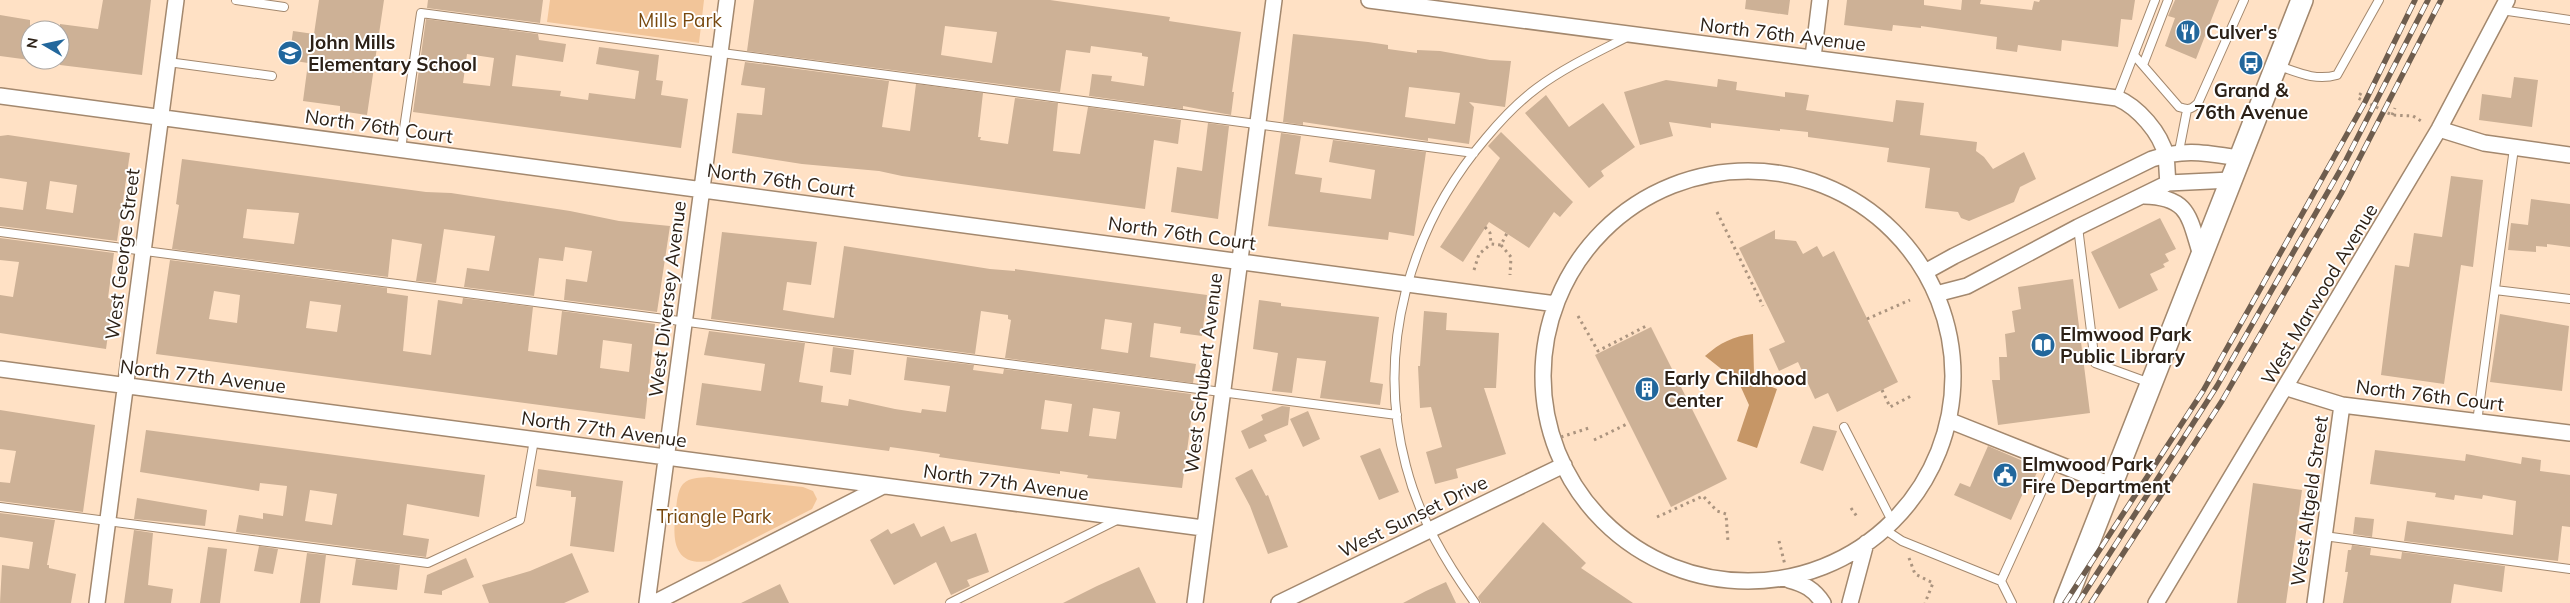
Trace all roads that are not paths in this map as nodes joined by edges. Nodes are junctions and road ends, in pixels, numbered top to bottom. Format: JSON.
{"nodes":[{"id":1,"x":176,"y":0,"type":"edge"},
{"id":2,"x":236,"y":0,"type":"edge"},
{"id":3,"x":727,"y":0,"type":"edge"},
{"id":4,"x":1274,"y":0,"type":"edge"},
{"id":5,"x":1369,"y":0,"type":"edge"},
{"id":6,"x":1820,"y":0,"type":"edge"},
{"id":7,"x":2155,"y":0,"type":"edge"},
{"id":8,"x":2168,"y":0,"type":"edge"},
{"id":9,"x":2244,"y":0,"type":"edge"},
{"id":10,"x":2301,"y":0,"type":"edge"},
{"id":11,"x":2379,"y":0,"type":"edge"},
{"id":12,"x":2504,"y":5,"type":"edge"},
{"id":13,"x":284,"y":7,"type":"dead end"},
{"id":14,"x":2570,"y":20,"type":"edge"},
{"id":15,"x":1633,"y":34,"type":"junction"},
{"id":16,"x":720,"y":53,"type":"junction"},
{"id":17,"x":2134,"y":55,"type":"junction"},
{"id":18,"x":1813,"y":57,"type":"junction"},
{"id":19,"x":168,"y":62,"type":"junction"},
{"id":20,"x":2143,"y":65,"type":"junction"},
{"id":21,"x":2277,"y":65,"type":"junction"},
{"id":22,"x":272,"y":76,"type":"dead end"},
{"id":23,"x":0,"y":96,"type":"edge"},
{"id":24,"x":2117,"y":98,"type":"junction"},
{"id":25,"x":2187,"y":110,"type":"junction"},
{"id":26,"x":160,"y":118,"type":"junction"},
{"id":27,"x":1257,"y":123,"type":"junction"},
{"id":28,"x":2440,"y":129,"type":"junction"},
{"id":29,"x":2514,"y":148,"type":"junction"},
{"id":30,"x":401,"y":149,"type":"junction"},
{"id":31,"x":1474,"y":153,"type":"junction"},
{"id":32,"x":2172,"y":153,"type":"junction"},
{"id":33,"x":2570,"y":155,"type":"edge"},
{"id":34,"x":2239,"y":158,"type":"junction"},
{"id":35,"x":2231,"y":180,"type":"junction"},
{"id":36,"x":2168,"y":183,"type":"junction"},
{"id":37,"x":702,"y":189,"type":"junction"},
{"id":38,"x":2143,"y":196,"type":"junction"},
{"id":39,"x":2078,"y":227,"type":"junction"},
{"id":40,"x":0,"y":232,"type":"edge"},
{"id":41,"x":143,"y":250,"type":"junction"},
{"id":42,"x":2201,"y":255,"type":"junction"},
{"id":43,"x":1238,"y":260,"type":"junction"},
{"id":44,"x":1925,"y":272,"type":"junction"},
{"id":45,"x":1408,"y":283,"type":"junction"},
{"id":46,"x":2495,"y":290,"type":"junction"},
{"id":47,"x":1936,"y":294,"type":"junction"},
{"id":48,"x":2570,"y":299,"type":"edge"},
{"id":49,"x":1556,"y":304,"type":"junction"},
{"id":50,"x":684,"y":322,"type":"junction"},
{"id":51,"x":0,"y":370,"type":"edge"},
{"id":52,"x":2151,"y":383,"type":"junction"},
{"id":53,"x":125,"y":386,"type":"junction"},
{"id":54,"x":2287,"y":388,"type":"junction"},
{"id":55,"x":1221,"y":393,"type":"junction"},
{"id":56,"x":2342,"y":404,"type":"junction"},
{"id":57,"x":1397,"y":415,"type":"junction"},
{"id":58,"x":1948,"y":420,"type":"junction"},
{"id":59,"x":2477,"y":422,"type":"junction"},
{"id":60,"x":1844,"y":427,"type":"dead end"},
{"id":61,"x":2570,"y":433,"type":"edge"},
{"id":62,"x":534,"y":440,"type":"junction"},
{"id":63,"x":667,"y":457,"type":"junction"},
{"id":64,"x":2055,"y":462,"type":"junction"},
{"id":65,"x":1564,"y":465,"type":"junction"},
{"id":66,"x":2111,"y":485,"type":"junction"},
{"id":67,"x":883,"y":486,"type":"junction"},
{"id":68,"x":0,"y":507,"type":"edge"},
{"id":69,"x":1123,"y":517,"type":"junction"},
{"id":70,"x":108,"y":521,"type":"junction"},
{"id":71,"x":1888,"y":525,"type":"junction"},
{"id":72,"x":1204,"y":528,"type":"junction"},
{"id":73,"x":1429,"y":530,"type":"junction"},
{"id":74,"x":2324,"y":536,"type":"junction"},
{"id":75,"x":1866,"y":543,"type":"junction"},
{"id":76,"x":2570,"y":569,"type":"edge"},
{"id":77,"x":1788,"y":575,"type":"junction"},
{"id":78,"x":2001,"y":581,"type":"junction"},
{"id":79,"x":97,"y":603,"type":"edge"},
{"id":80,"x":647,"y":603,"type":"edge"},
{"id":81,"x":654,"y":603,"type":"edge"},
{"id":82,"x":950,"y":603,"type":"edge"},
{"id":83,"x":1195,"y":603,"type":"edge"},
{"id":84,"x":1279,"y":603,"type":"edge"},
{"id":85,"x":1475,"y":603,"type":"edge"},
{"id":86,"x":1824,"y":603,"type":"edge"},
{"id":87,"x":1850,"y":603,"type":"edge"},
{"id":88,"x":2012,"y":603,"type":"edge"},
{"id":89,"x":2065,"y":603,"type":"edge"},
{"id":90,"x":2156,"y":603,"type":"edge"},
{"id":91,"x":2315,"y":603,"type":"edge"}],
"edges":[{"from":1,"to":19,"type":"street","name":"West George Street"},
{"from":2,"to":13,"type":"lane"},
{"from":3,"to":16,"type":"street","name":"West Diversey Avenue"},
{"from":4,"to":27,"type":"street","name":"West Schubert Avenue"},
{"from":5,"to":15,"type":"street","name":"North 76th Avenue"},
{"from":6,"to":18,"type":"street"},
{"from":7,"to":17,"type":"lane"},
{"from":8,"to":20,"type":"lane"},
{"from":9,"to":25,"type":"lane"},
{"from":10,"to":21,"type":"main road"},
{"from":11,"to":21,"type":"lane"},
{"from":12,"to":14,"type":"lane"},
{"from":12,"to":28,"type":"street","name":"West Marwood Avenue"},
{"from":15,"to":18,"type":"street","name":"North 76th Avenue"},
{"from":15,"to":31,"type":"lane"},
{"from":16,"to":27,"type":"lane"},
{"from":16,"to":30,"type":"lane"},
{"from":16,"to":37,"type":"street","name":"West Diversey Avenue"},
{"from":17,"to":20,"type":"lane"},
{"from":17,"to":24,"type":"lane"},
{"from":18,"to":24,"type":"street","name":"North 76th Avenue"},
{"from":19,"to":22,"type":"lane"},
{"from":19,"to":26,"type":"street","name":"West George Street"},
{"from":20,"to":25,"type":"lane"},
{"from":21,"to":34,"type":"main road"},
{"from":23,"to":26,"type":"street","name":"North 76th Court"},
{"from":24,"to":32,"type":"street","name":"North 76th Avenue"},
{"from":25,"to":32,"type":"lane"},
{"from":26,"to":30,"type":"street","name":"North 76th Court"},
{"from":26,"to":41,"type":"street","name":"West George Street"},
{"from":27,"to":31,"type":"lane"},
{"from":27,"to":43,"type":"street","name":"West Schubert Avenue"},
{"from":28,"to":29,"type":"street"},
{"from":28,"to":54,"type":"street","name":"West Marwood Avenue"},
{"from":29,"to":33,"type":"street"},
{"from":29,"to":46,"type":"lane"},
{"from":30,"to":37,"type":"street","name":"North 76th Court"},
{"from":31,"to":45,"type":"lane"},
{"from":32,"to":34,"type":"street"},
{"from":32,"to":36,"type":"street","name":"North 76th Avenue"},
{"from":32,"to":44,"type":"street"},
{"from":34,"to":35,"type":"main road"},
{"from":35,"to":36,"type":"street"},
{"from":35,"to":42,"type":"main road"},
{"from":36,"to":38,"type":"street"},
{"from":37,"to":43,"type":"street","name":"North 76th Court"},
{"from":37,"to":50,"type":"street","name":"West Diversey Avenue"},
{"from":38,"to":39,"type":"street"},
{"from":38,"to":42,"type":"street"},
{"from":39,"to":47,"type":"street"},
{"from":39,"to":52,"type":"lane"},
{"from":40,"to":41,"type":"lane"},
{"from":41,"to":50,"type":"lane"},
{"from":41,"to":53,"type":"street","name":"West George Street"},
{"from":42,"to":52,"type":"main road"},
{"from":43,"to":45,"type":"street","name":"North 76th Court"},
{"from":43,"to":55,"type":"street","name":"West Schubert Avenue"},
{"from":44,"to":47,"type":"street"},
{"from":44,"to":49,"type":"street"},
{"from":45,"to":49,"type":"street","name":"North 76th Court"},
{"from":45,"to":57,"type":"lane"},
{"from":46,"to":48,"type":"lane"},
{"from":46,"to":59,"type":"lane"},
{"from":47,"to":58,"type":"street"},
{"from":49,"to":65,"type":"street"},
{"from":50,"to":55,"type":"lane"},
{"from":50,"to":63,"type":"street","name":"West Diversey Avenue"},
{"from":51,"to":53,"type":"street","name":"North 77th Avenue"},
{"from":52,"to":66,"type":"main road"},
{"from":53,"to":62,"type":"street","name":"North 77th Avenue"},
{"from":53,"to":70,"type":"street","name":"West George Street"},
{"from":54,"to":56,"type":"street","name":"North 76th Court"},
{"from":54,"to":90,"type":"street","name":"West Marwood Avenue"},
{"from":55,"to":57,"type":"lane"},
{"from":55,"to":72,"type":"street","name":"West Schubert Avenue"},
{"from":56,"to":59,"type":"street","name":"North 76th Court"},
{"from":56,"to":74,"type":"street","name":"West Altgeld Street"},
{"from":57,"to":73,"type":"lane"},
{"from":58,"to":64,"type":"street"},
{"from":58,"to":71,"type":"street"},
{"from":59,"to":61,"type":"street","name":"North 76th Court"},
{"from":60,"to":71,"type":"lane"},
{"from":62,"to":63,"type":"street","name":"North 77th Avenue"},
{"from":62,"to":70,"type":"lane"},
{"from":63,"to":67,"type":"street","name":"North 77th Avenue"},
{"from":63,"to":80,"type":"street","name":"West Diversey Avenue"},
{"from":64,"to":66,"type":"street"},
{"from":64,"to":78,"type":"lane"},
{"from":65,"to":73,"type":"street","name":"West Sunset Drive"},
{"from":65,"to":77,"type":"street"},
{"from":66,"to":89,"type":"main road"},
{"from":67,"to":69,"type":"street","name":"North 77th Avenue"},
{"from":67,"to":81,"type":"street"},
{"from":68,"to":70,"type":"lane"},
{"from":69,"to":72,"type":"street","name":"North 77th Avenue"},
{"from":69,"to":82,"type":"lane"},
{"from":70,"to":79,"type":"street","name":"West George Street"},
{"from":71,"to":75,"type":"street"},
{"from":71,"to":78,"type":"lane"},
{"from":72,"to":83,"type":"street","name":"West Schubert Avenue"},
{"from":73,"to":84,"type":"street","name":"West Sunset Drive"},
{"from":73,"to":85,"type":"lane"},
{"from":74,"to":76,"type":"lane"},
{"from":74,"to":91,"type":"street","name":"West Altgeld Street"},
{"from":75,"to":77,"type":"street"},
{"from":75,"to":87,"type":"street"},
{"from":77,"to":86,"type":"street"},
{"from":78,"to":88,"type":"lane"}]}
